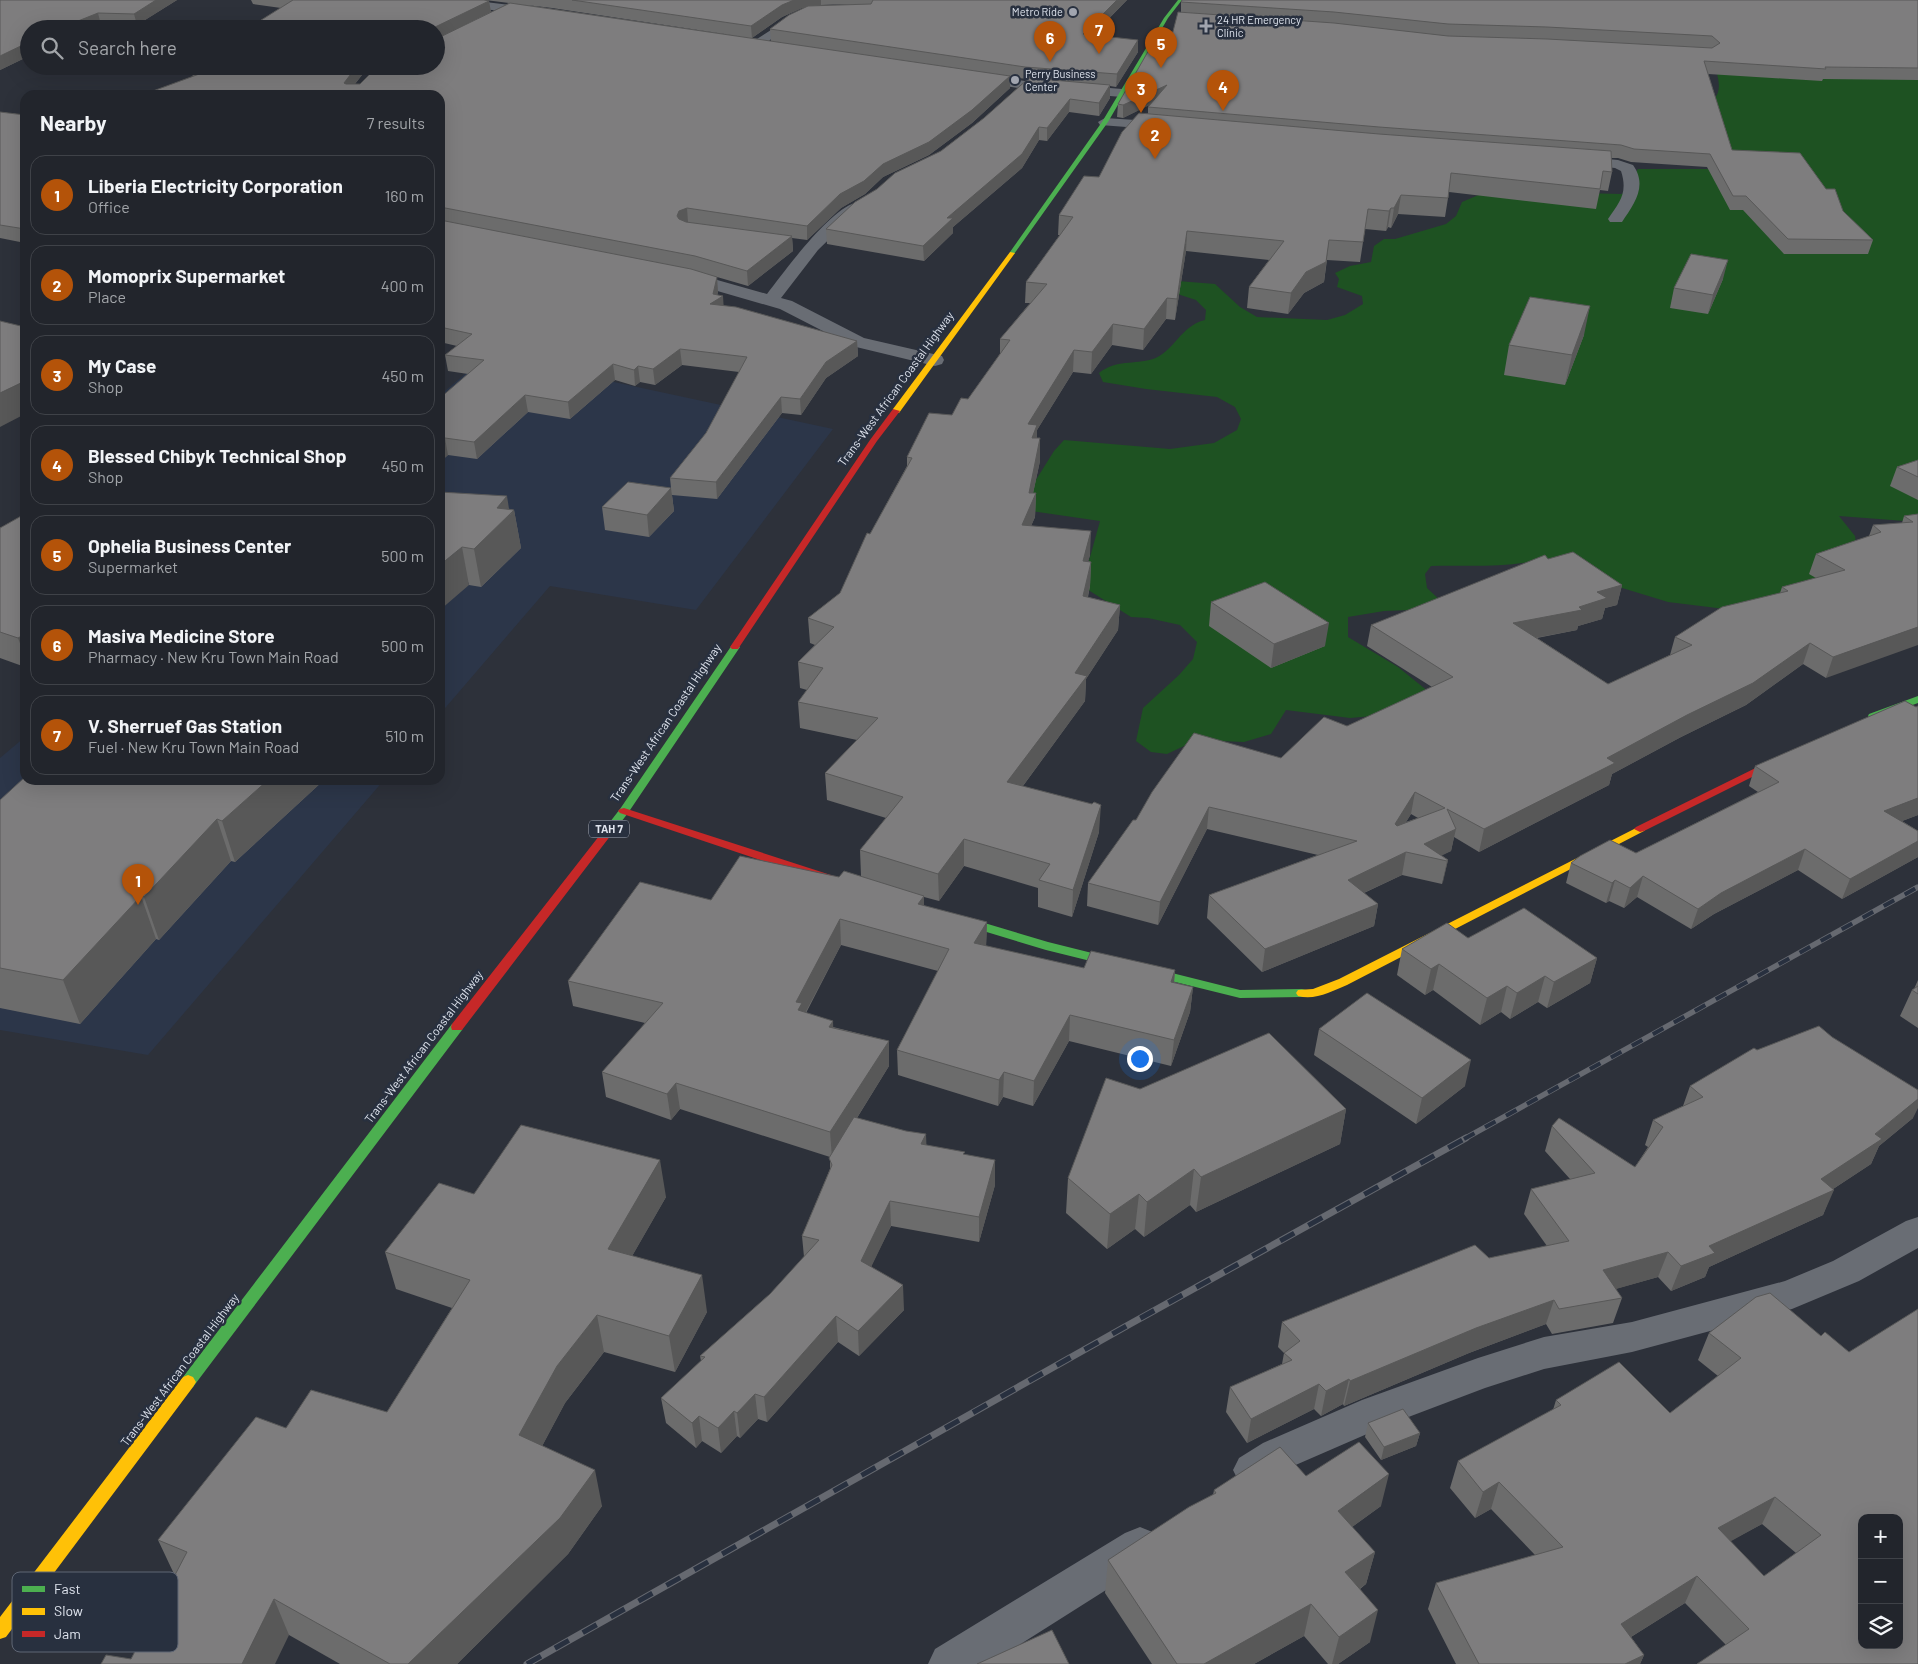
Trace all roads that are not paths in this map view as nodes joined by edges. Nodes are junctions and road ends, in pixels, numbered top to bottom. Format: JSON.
{"nodes":[{"id":1,"x":441,"y":0,"type":"edge"},
{"id":2,"x":1180,"y":0,"type":"edge"},
{"id":3,"x":509,"y":9,"type":"junction"},
{"id":4,"x":813,"y":12,"type":"edge"},
{"id":5,"x":552,"y":14,"type":"edge"},
{"id":6,"x":493,"y":17,"type":"edge"},
{"id":7,"x":1166,"y":18,"type":"junction"},
{"id":8,"x":1184,"y":19,"type":"edge"},
{"id":9,"x":774,"y":47,"type":"edge"},
{"id":10,"x":958,"y":75,"type":"edge"},
{"id":11,"x":1025,"y":85,"type":"junction"},
{"id":12,"x":1122,"y":93,"type":"junction"},
{"id":13,"x":1011,"y":97,"type":"edge"},
{"id":14,"x":1105,"y":122,"type":"junction"},
{"id":15,"x":1183,"y":128,"type":"edge"},
{"id":16,"x":1561,"y":158,"type":"edge"},
{"id":17,"x":871,"y":199,"type":"edge"},
{"id":18,"x":1616,"y":219,"type":"dead end"},
{"id":19,"x":793,"y":245,"type":"edge"},
{"id":20,"x":812,"y":247,"type":"junction"},
{"id":21,"x":668,"y":272,"type":"edge"},
{"id":22,"x":771,"y":300,"type":"junction"},
{"id":23,"x":935,"y":360,"type":"junction"},
{"id":24,"x":1918,"y":699,"type":"edge"},
{"id":25,"x":1860,"y":722,"type":"edge"},
{"id":26,"x":1800,"y":749,"type":"edge"},
{"id":27,"x":624,"y":811,"type":"junction"},
{"id":28,"x":847,"y":885,"type":"edge"},
{"id":29,"x":941,"y":914,"type":"edge"},
{"id":30,"x":1918,"y":1231,"type":"edge"},
{"id":31,"x":1226,"y":1487,"type":"edge"},
{"id":32,"x":1164,"y":1529,"type":"edge"},
{"id":33,"x":45,"y":1572,"type":"edge"},
{"id":34,"x":12,"y":1615,"type":"edge"},
{"id":35,"x":0,"y":1631,"type":"edge"},
{"id":36,"x":950,"y":1664,"type":"edge"}],
"edges":[{"from":1,"to":3,"type":"street"},
{"from":2,"to":7,"type":"main road","name":"Trans-West African Coastal Highway","number":"TAH 7"},
{"from":3,"to":5,"type":"street"},
{"from":3,"to":6,"type":"street"},
{"from":4,"to":9,"type":"street"},
{"from":7,"to":8,"type":"street"},
{"from":7,"to":12,"type":"main road","name":"Trans-West African Coastal Highway","number":"TAH 7"},
{"from":10,"to":11,"type":"street"},
{"from":11,"to":12,"type":"street"},
{"from":11,"to":13,"type":"street"},
{"from":12,"to":14,"type":"main road","name":"Trans-West African Coastal Highway","number":"TAH 7"},
{"from":14,"to":15,"type":"street"},
{"from":14,"to":23,"type":"main road","name":"Trans-West African Coastal Highway","number":"TAH 7"},
{"from":16,"to":18,"type":"street"},
{"from":17,"to":20,"type":"street"},
{"from":19,"to":20,"type":"street"},
{"from":20,"to":22,"type":"street"},
{"from":21,"to":22,"type":"street"},
{"from":22,"to":23,"type":"street"},
{"from":23,"to":27,"type":"main road","name":"Trans-West African Coastal Highway","number":"TAH 7"},
{"from":24,"to":25,"type":"main road"},
{"from":26,"to":29,"type":"main road"},
{"from":27,"to":28,"type":"main road"},
{"from":27,"to":33,"type":"main road","name":"Trans-West African Coastal Highway","number":"TAH 7"},
{"from":30,"to":31,"type":"street"},
{"from":32,"to":36,"type":"street"},
{"from":34,"to":35,"type":"main road","name":"Trans-West African Coastal Highway","number":"TAH 7"}]}
